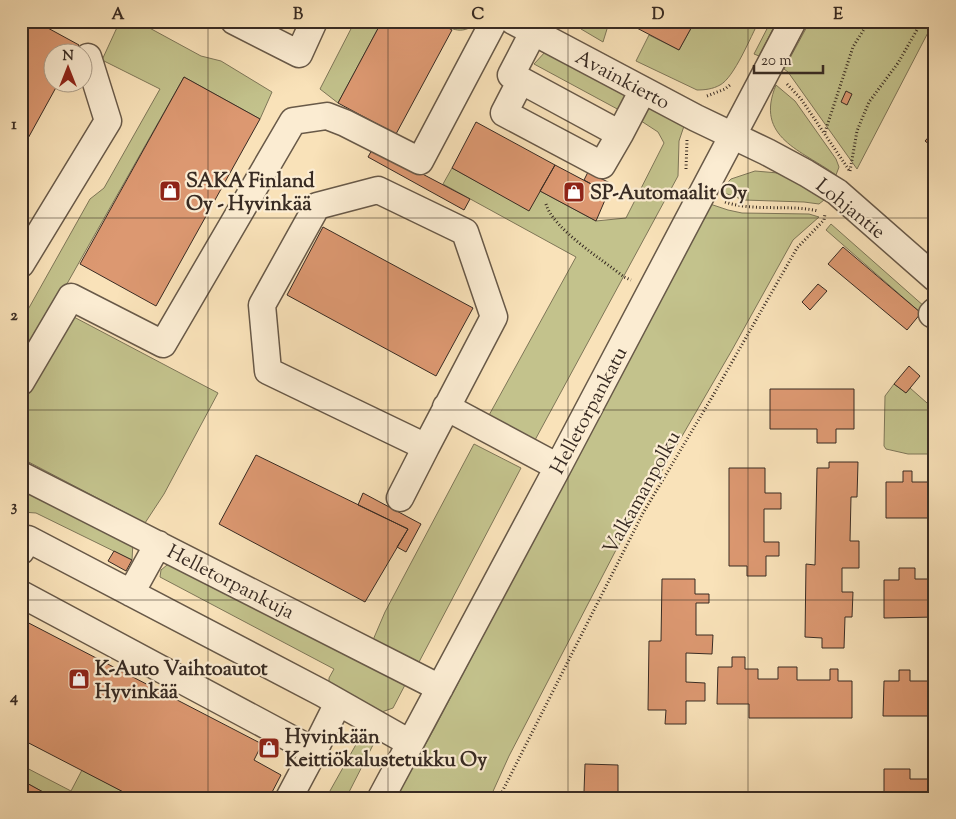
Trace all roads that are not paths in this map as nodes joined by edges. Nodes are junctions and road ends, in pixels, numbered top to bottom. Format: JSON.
{"nodes":[{"id":1,"x":234,"y":21,"type":"edge"},
{"id":2,"x":314,"y":21,"type":"edge"},
{"id":3,"x":494,"y":21,"type":"edge"},
{"id":4,"x":793,"y":21,"type":"edge"},
{"id":5,"x":528,"y":25,"type":"edge"},
{"id":6,"x":92,"y":71,"type":"edge"},
{"id":7,"x":521,"y":80,"type":"junction"},
{"id":8,"x":643,"y":90,"type":"junction"},
{"id":9,"x":620,"y":134,"type":"junction"},
{"id":10,"x":733,"y":136,"type":"junction"},
{"id":11,"x":21,"y":264,"type":"edge"},
{"id":12,"x":935,"y":278,"type":"edge"},
{"id":13,"x":21,"y":382,"type":"edge"},
{"id":14,"x":446,"y":407,"type":"junction"},
{"id":15,"x":426,"y":447,"type":"junction"},
{"id":16,"x":558,"y":467,"type":"junction"},
{"id":17,"x":21,"y":475,"type":"edge"},
{"id":18,"x":400,"y":498,"type":"dead end"},
{"id":19,"x":158,"y":544,"type":"junction"},
{"id":20,"x":21,"y":551,"type":"edge"},
{"id":21,"x":131,"y":593,"type":"junction"},
{"id":22,"x":21,"y":594,"type":"edge"},
{"id":23,"x":440,"y":688,"type":"junction"},
{"id":24,"x":338,"y":703,"type":"junction"},
{"id":25,"x":410,"y":743,"type":"junction"},
{"id":26,"x":314,"y":751,"type":"junction"},
{"id":27,"x":289,"y":798,"type":"edge"},
{"id":28,"x":381,"y":798,"type":"edge"}],
"edges":[{"from":1,"to":2,"type":"street"},
{"from":3,"to":13,"type":"street"},
{"from":4,"to":10,"type":"street","name":"Helletorpankatu"},
{"from":5,"to":7,"type":"street"},
{"from":5,"to":8,"type":"street","name":"Avainkierto"},
{"from":6,"to":11,"type":"street"},
{"from":7,"to":9,"type":"street"},
{"from":7,"to":9,"type":"street"},
{"from":8,"to":9,"type":"street"},
{"from":8,"to":10,"type":"street","name":"Avainkierto"},
{"from":10,"to":12,"type":"street","name":"Lohjantie"},
{"from":10,"to":16,"type":"street","name":"Helletorpankatu"},
{"from":14,"to":15,"type":"street"},
{"from":14,"to":15,"type":"street"},
{"from":14,"to":16,"type":"street"},
{"from":15,"to":18,"type":"street"},
{"from":16,"to":23,"type":"street","name":"Helletorpankatu"},
{"from":17,"to":19,"type":"street","name":"Helletorpankuja"},
{"from":19,"to":21,"type":"street"},
{"from":19,"to":23,"type":"street","name":"Helletorpankuja"},
{"from":20,"to":21,"type":"street"},
{"from":21,"to":24,"type":"street"},
{"from":22,"to":26,"type":"street"},
{"from":23,"to":25,"type":"street","name":"Helletorpankatu"},
{"from":24,"to":25,"type":"street"},
{"from":24,"to":26,"type":"street"},
{"from":25,"to":28,"type":"street","name":"Helletorpankatu"},
{"from":26,"to":27,"type":"street"}]}
